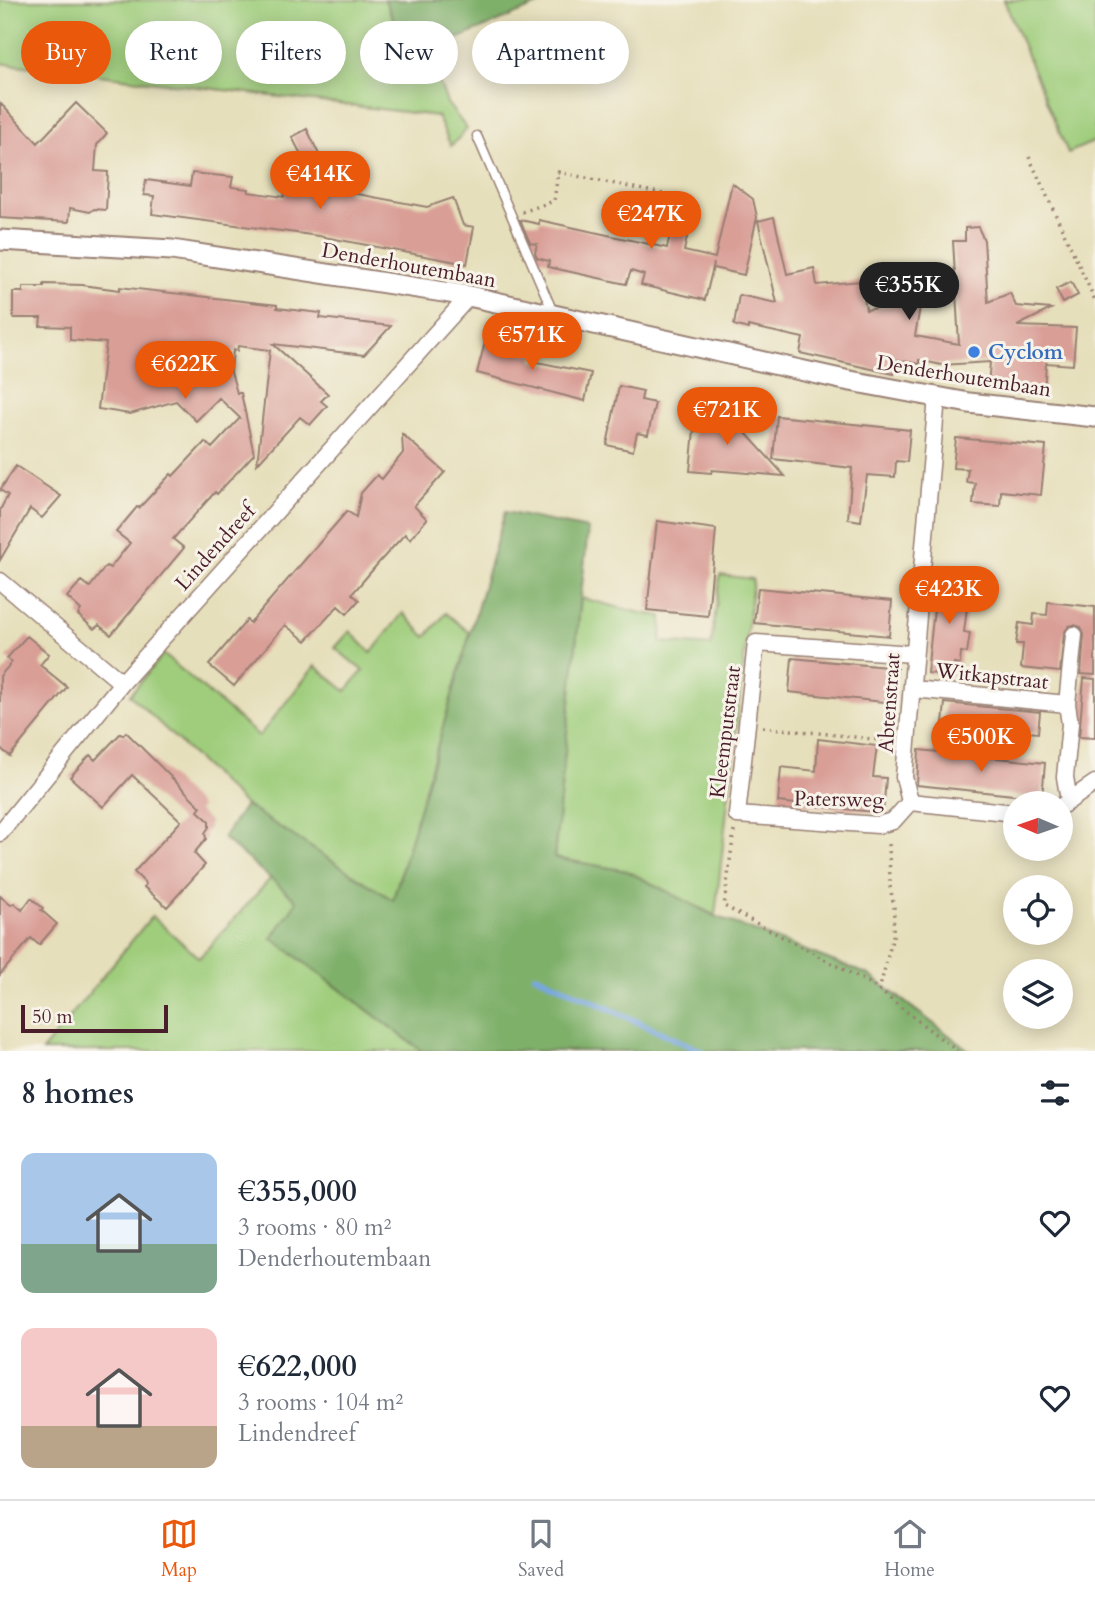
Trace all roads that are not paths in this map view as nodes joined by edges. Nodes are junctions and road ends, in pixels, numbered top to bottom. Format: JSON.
{"nodes":[{"id":1,"x":477,"y":136,"type":"dead end"},
{"id":2,"x":0,"y":240,"type":"edge"},
{"id":3,"x":469,"y":296,"type":"junction"},
{"id":4,"x":554,"y":315,"type":"junction"},
{"id":5,"x":937,"y":397,"type":"junction"},
{"id":6,"x":1095,"y":418,"type":"edge"},
{"id":7,"x":0,"y":581,"type":"edge"},
{"id":8,"x":1074,"y":635,"type":"dead end"},
{"id":9,"x":913,"y":654,"type":"junction"},
{"id":10,"x":122,"y":683,"type":"junction"},
{"id":11,"x":913,"y":689,"type":"junction"},
{"id":12,"x":1067,"y":704,"type":"junction"},
{"id":13,"x":1095,"y":783,"type":"edge"},
{"id":14,"x":1065,"y":791,"type":"edge"},
{"id":15,"x":1073,"y":798,"type":"edge"},
{"id":16,"x":909,"y":802,"type":"junction"},
{"id":17,"x":1003,"y":812,"type":"edge"},
{"id":18,"x":737,"y":815,"type":"joint"},
{"id":19,"x":0,"y":833,"type":"edge"}],
"edges":[{"from":1,"to":4,"type":"lane"},
{"from":2,"to":3,"type":"street","name":"Denderhoutembaan"},
{"from":3,"to":4,"type":"street","name":"Denderhoutembaan"},
{"from":3,"to":10,"type":"street","name":"Lindendreef"},
{"from":4,"to":5,"type":"street","name":"Denderhoutembaan"},
{"from":5,"to":6,"type":"street","name":"Denderhoutembaan"},
{"from":5,"to":9,"type":"street","name":"Abtenstraat"},
{"from":7,"to":10,"type":"street"},
{"from":8,"to":12,"type":"street","name":"Witkapstraat"},
{"from":9,"to":11,"type":"street","name":"Abtenstraat"},
{"from":9,"to":18,"type":"street","name":"Kleemputstraat"},
{"from":10,"to":19,"type":"street","name":"Lindendreef"},
{"from":11,"to":12,"type":"street","name":"Witkapstraat"},
{"from":11,"to":16,"type":"street","name":"Abtenstraat"},
{"from":12,"to":14,"type":"street","name":"Witkapstraat"},
{"from":13,"to":15,"type":"street"},
{"from":16,"to":17,"type":"street","name":"Patersweg"},
{"from":16,"to":18,"type":"street","name":"Patersweg"}]}
